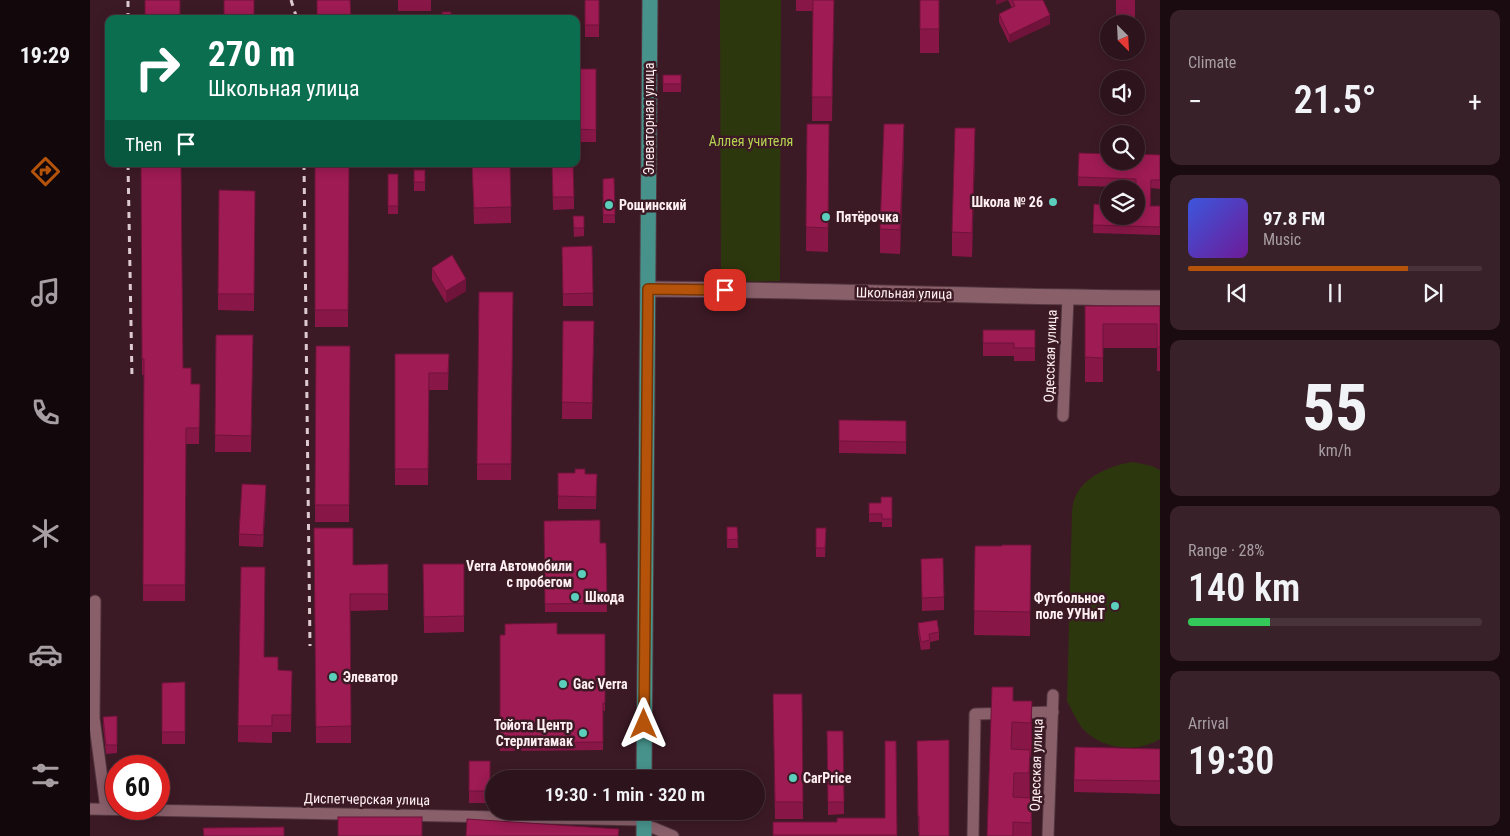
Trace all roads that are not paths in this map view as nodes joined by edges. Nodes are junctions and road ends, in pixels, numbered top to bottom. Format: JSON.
{"nodes":[{"id":1,"x":650,"y":0,"type":"edge"},
{"id":2,"x":648,"y":289,"type":"junction"},
{"id":3,"x":1068,"y":298,"type":"junction"},
{"id":4,"x":1160,"y":298,"type":"edge"},
{"id":5,"x":1063,"y":416,"type":"dead end"},
{"id":6,"x":96,"y":601,"type":"dead end"},
{"id":7,"x":1053,"y":695,"type":"dead end"},
{"id":8,"x":1052,"y":712,"type":"junction"},
{"id":9,"x":644,"y":770,"type":"edge"},
{"id":10,"x":105,"y":802,"type":"edge"},
{"id":11,"x":90,"y":809,"type":"edge"},
{"id":12,"x":105,"y":810,"type":"edge"},
{"id":13,"x":170,"y":812,"type":"edge"},
{"id":14,"x":644,"y":823,"type":"edge"},
{"id":15,"x":673,"y":836,"type":"edge"},
{"id":16,"x":973,"y":836,"type":"edge"},
{"id":17,"x":1048,"y":836,"type":"edge"}],
"edges":[{"from":1,"to":2,"type":"main road","name":"Элеваторная улица"},
{"from":2,"to":3,"type":"street","name":"Школьная улица"},
{"from":2,"to":9,"type":"main road","name":"Элеваторная улица"},
{"from":3,"to":4,"type":"street","name":"Школьная улица"},
{"from":3,"to":5,"type":"street","name":"Одесская улица"},
{"from":6,"to":10,"type":"street"},
{"from":7,"to":8,"type":"street","name":"Одесская улица"},
{"from":8,"to":16,"type":"street"},
{"from":8,"to":17,"type":"street","name":"Одесская улица"},
{"from":11,"to":12,"type":"street","name":"Диспетчерская улица"},
{"from":13,"to":14,"type":"street","name":"Диспетчерская улица"},
{"from":14,"to":15,"type":"street","name":"Диспетчерская улица"}]}
